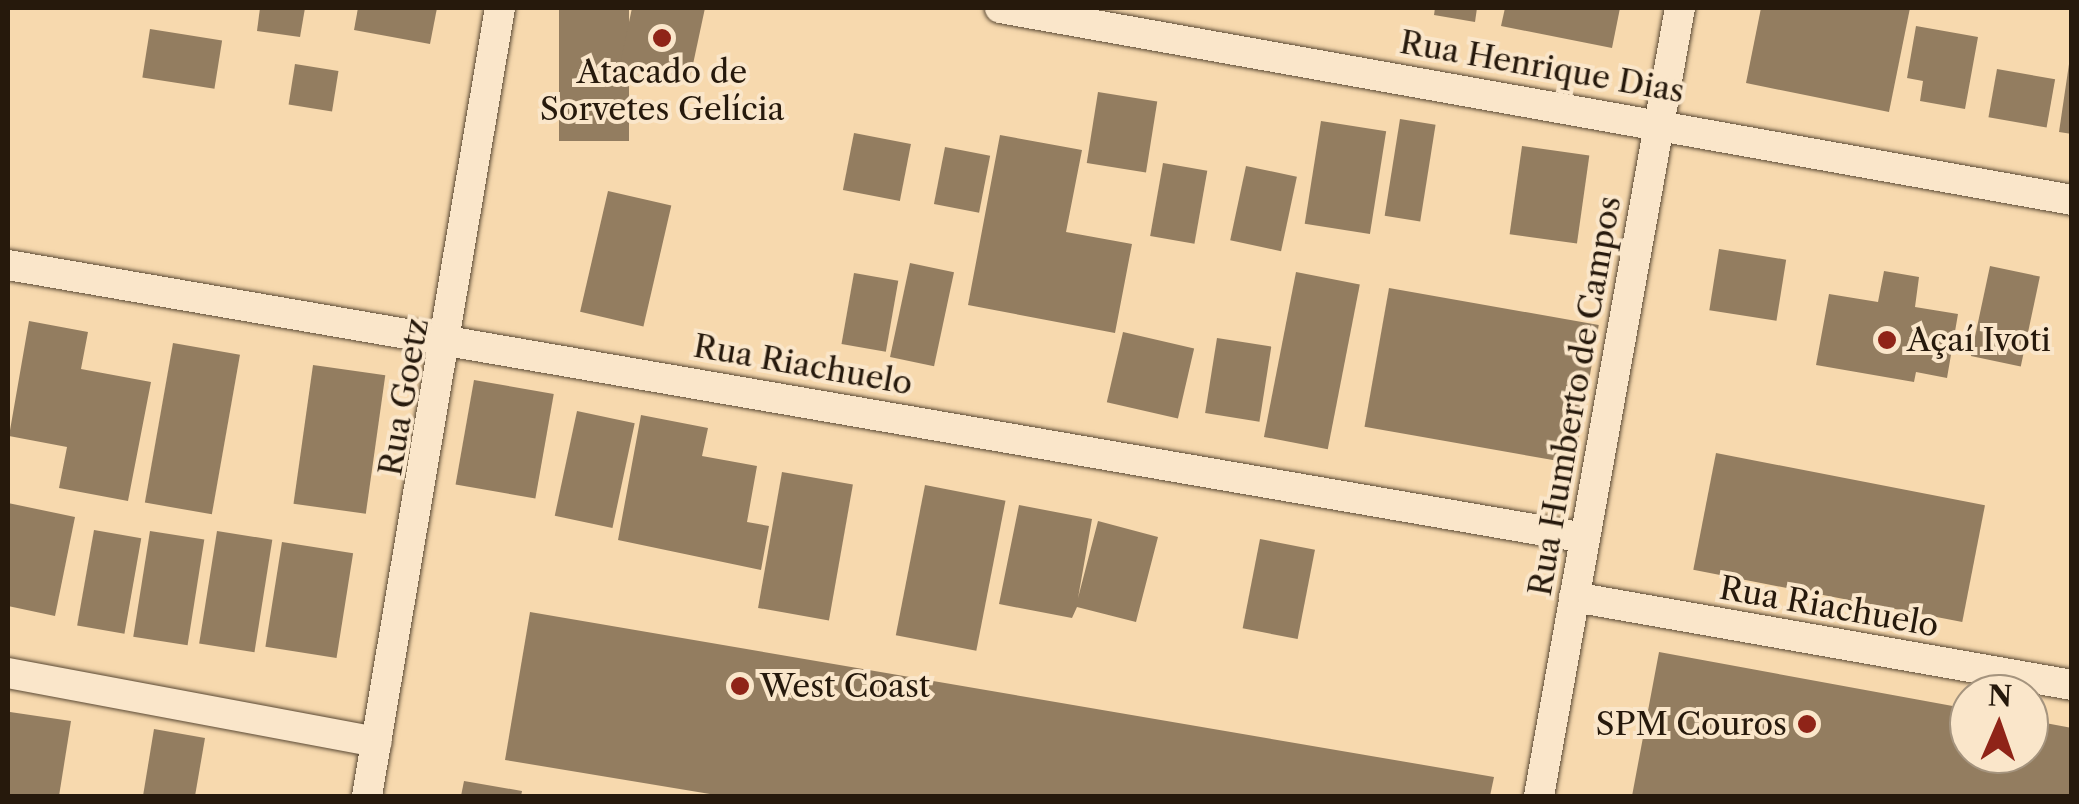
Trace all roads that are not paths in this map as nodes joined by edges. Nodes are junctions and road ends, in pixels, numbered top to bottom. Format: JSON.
{"nodes":[{"id":1,"x":500,"y":8,"type":"edge"},
{"id":2,"x":1000,"y":8,"type":"edge"},
{"id":3,"x":1680,"y":8,"type":"edge"},
{"id":4,"x":1659,"y":123,"type":"junction"},
{"id":5,"x":2072,"y":200,"type":"edge"},
{"id":6,"x":8,"y":265,"type":"edge"},
{"id":7,"x":450,"y":338,"type":"junction"},
{"id":8,"x":1585,"y":538,"type":"junction"},
{"id":9,"x":1574,"y":597,"type":"junction"},
{"id":10,"x":8,"y":673,"type":"edge"},
{"id":11,"x":2072,"y":686,"type":"edge"},
{"id":12,"x":376,"y":742,"type":"junction"},
{"id":13,"x":367,"y":796,"type":"edge"},
{"id":14,"x":1539,"y":796,"type":"edge"}],
"edges":[{"from":1,"to":7,"type":"street","name":"Rua Goetz"},
{"from":2,"to":4,"type":"street","name":"Rua Henrique Dias"},
{"from":3,"to":4,"type":"street","name":"Rua Humberto de Campos"},
{"from":4,"to":5,"type":"street","name":"Rua Henrique Dias"},
{"from":4,"to":8,"type":"street","name":"Rua Humberto de Campos"},
{"from":6,"to":7,"type":"street","name":"Rua Riachuelo"},
{"from":7,"to":8,"type":"street","name":"Rua Riachuelo"},
{"from":7,"to":12,"type":"street","name":"Rua Goetz"},
{"from":8,"to":9,"type":"street","name":"Rua Humberto de Campos"},
{"from":9,"to":11,"type":"street","name":"Rua Riachuelo"},
{"from":9,"to":14,"type":"street","name":"Rua Humberto de Campos"},
{"from":10,"to":12,"type":"street"},
{"from":12,"to":13,"type":"street","name":"Rua Goetz"}]}
